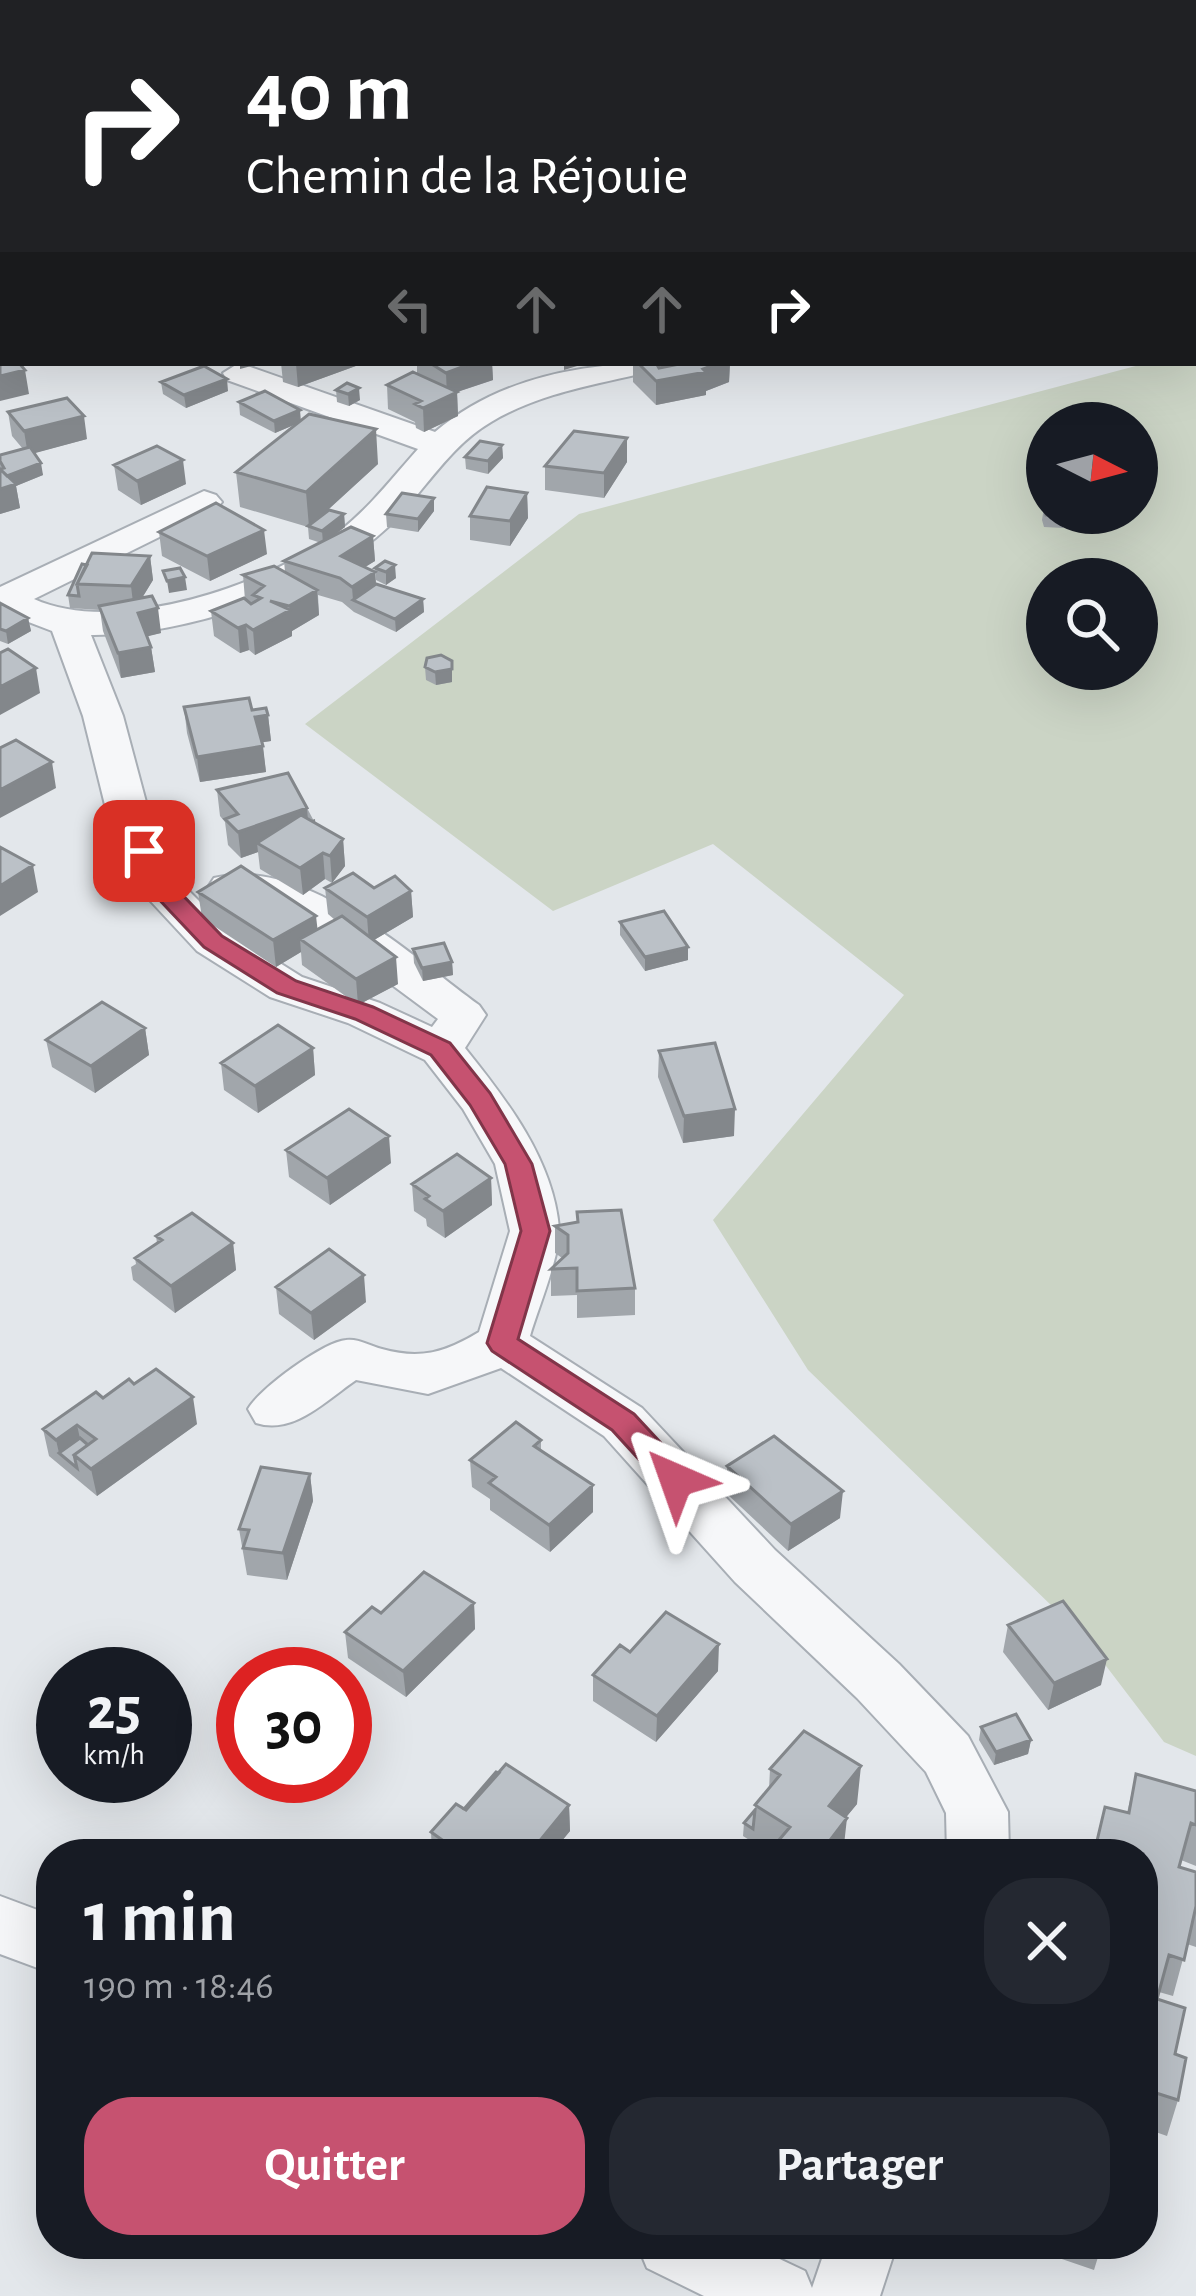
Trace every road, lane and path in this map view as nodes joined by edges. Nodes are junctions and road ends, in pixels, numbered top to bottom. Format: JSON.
{"nodes":[{"id":1,"x":634,"y":366,"type":"edge"},
{"id":2,"x":239,"y":373,"type":"dead end"},
{"id":3,"x":437,"y":444,"type":"junction"},
{"id":4,"x":204,"y":502,"type":"dead end"},
{"id":5,"x":2,"y":598,"type":"edge"},
{"id":6,"x":68,"y":623,"type":"junction"},
{"id":7,"x":159,"y":885,"type":"junction"},
{"id":8,"x":441,"y":1049,"type":"junction"},
{"id":9,"x":502,"y":1343,"type":"junction"},
{"id":10,"x":275,"y":1409,"type":"dead end"},
{"id":11,"x":978,"y":1839,"type":"edge"},
{"id":12,"x":0,"y":1925,"type":"edge"},
{"id":13,"x":36,"y":1938,"type":"edge"},
{"id":14,"x":704,"y":2259,"type":"edge"},
{"id":15,"x":857,"y":2259,"type":"edge"},
{"id":16,"x":781,"y":2296,"type":"edge"},
{"id":17,"x":845,"y":2296,"type":"edge"}],
"edges":[{"from":1,"to":3,"type":"street"},
{"from":2,"to":3,"type":"street"},
{"from":3,"to":6,"type":"street"},
{"from":4,"to":5,"type":"street"},
{"from":5,"to":6,"type":"street"},
{"from":6,"to":7,"type":"street"},
{"from":7,"to":8,"type":"street"},
{"from":7,"to":8,"type":"street"},
{"from":8,"to":9,"type":"street"},
{"from":9,"to":10,"type":"street"},
{"from":9,"to":11,"type":"street"},
{"from":12,"to":13,"type":"street"},
{"from":14,"to":16,"type":"street"},
{"from":15,"to":17,"type":"street"}]}
